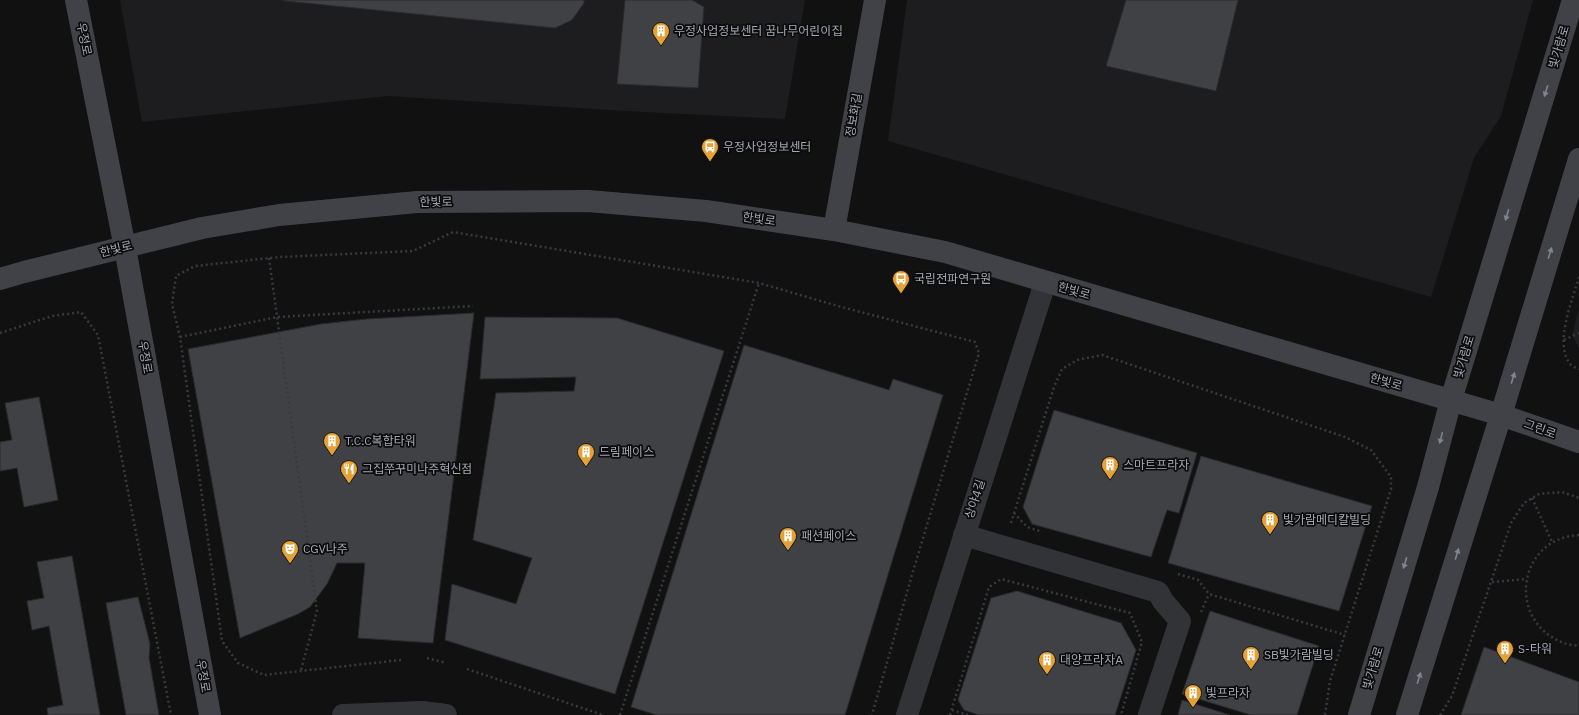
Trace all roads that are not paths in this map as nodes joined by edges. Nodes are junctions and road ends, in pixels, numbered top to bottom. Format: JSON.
{"nodes":[{"id":1,"x":76,"y":0,"type":"edge"},
{"id":2,"x":875,"y":0,"type":"edge"},
{"id":3,"x":1573,"y":0,"type":"edge"},
{"id":4,"x":1579,"y":159,"type":"edge"},
{"id":5,"x":834,"y":230,"type":"junction"},
{"id":6,"x":125,"y":248,"type":"junction"},
{"id":7,"x":0,"y":279,"type":"edge"},
{"id":8,"x":1045,"y":283,"type":"junction"},
{"id":9,"x":1451,"y":400,"type":"junction"},
{"id":10,"x":1501,"y":415,"type":"junction"},
{"id":11,"x":1579,"y":442,"type":"edge"},
{"id":12,"x":964,"y":535,"type":"junction"},
{"id":13,"x":210,"y":715,"type":"edge"},
{"id":14,"x":343,"y":715,"type":"edge"},
{"id":15,"x":446,"y":715,"type":"edge"},
{"id":16,"x":907,"y":715,"type":"edge"},
{"id":17,"x":1149,"y":715,"type":"edge"},
{"id":18,"x":1359,"y":715,"type":"edge"},
{"id":19,"x":1407,"y":715,"type":"edge"}],
"edges":[{"from":1,"to":6,"type":"street","name":"우정로"},
{"from":2,"to":5,"type":"street","name":"정보화길"},
{"from":3,"to":9,"type":"street","name":"빛가람로","one_way":true},
{"from":10,"to":4,"type":"street","one_way":true},
{"from":5,"to":6,"type":"street","name":"한빛로"},
{"from":5,"to":8,"type":"street","name":"한빛로"},
{"from":6,"to":7,"type":"street","name":"한빛로"},
{"from":6,"to":13,"type":"street","name":"우정로"},
{"from":8,"to":9,"type":"street","name":"한빛로"},
{"from":8,"to":12,"type":"street","name":"상야4길"},
{"from":9,"to":10,"type":"street","name":"한빛로"},
{"from":9,"to":18,"type":"street","name":"빛가람로","one_way":true},
{"from":10,"to":11,"type":"street","name":"그린로"},
{"from":19,"to":10,"type":"street","one_way":true},
{"from":12,"to":16,"type":"street","name":"상야4길"},
{"from":12,"to":17,"type":"street"},
{"from":14,"to":15,"type":"street"}]}
